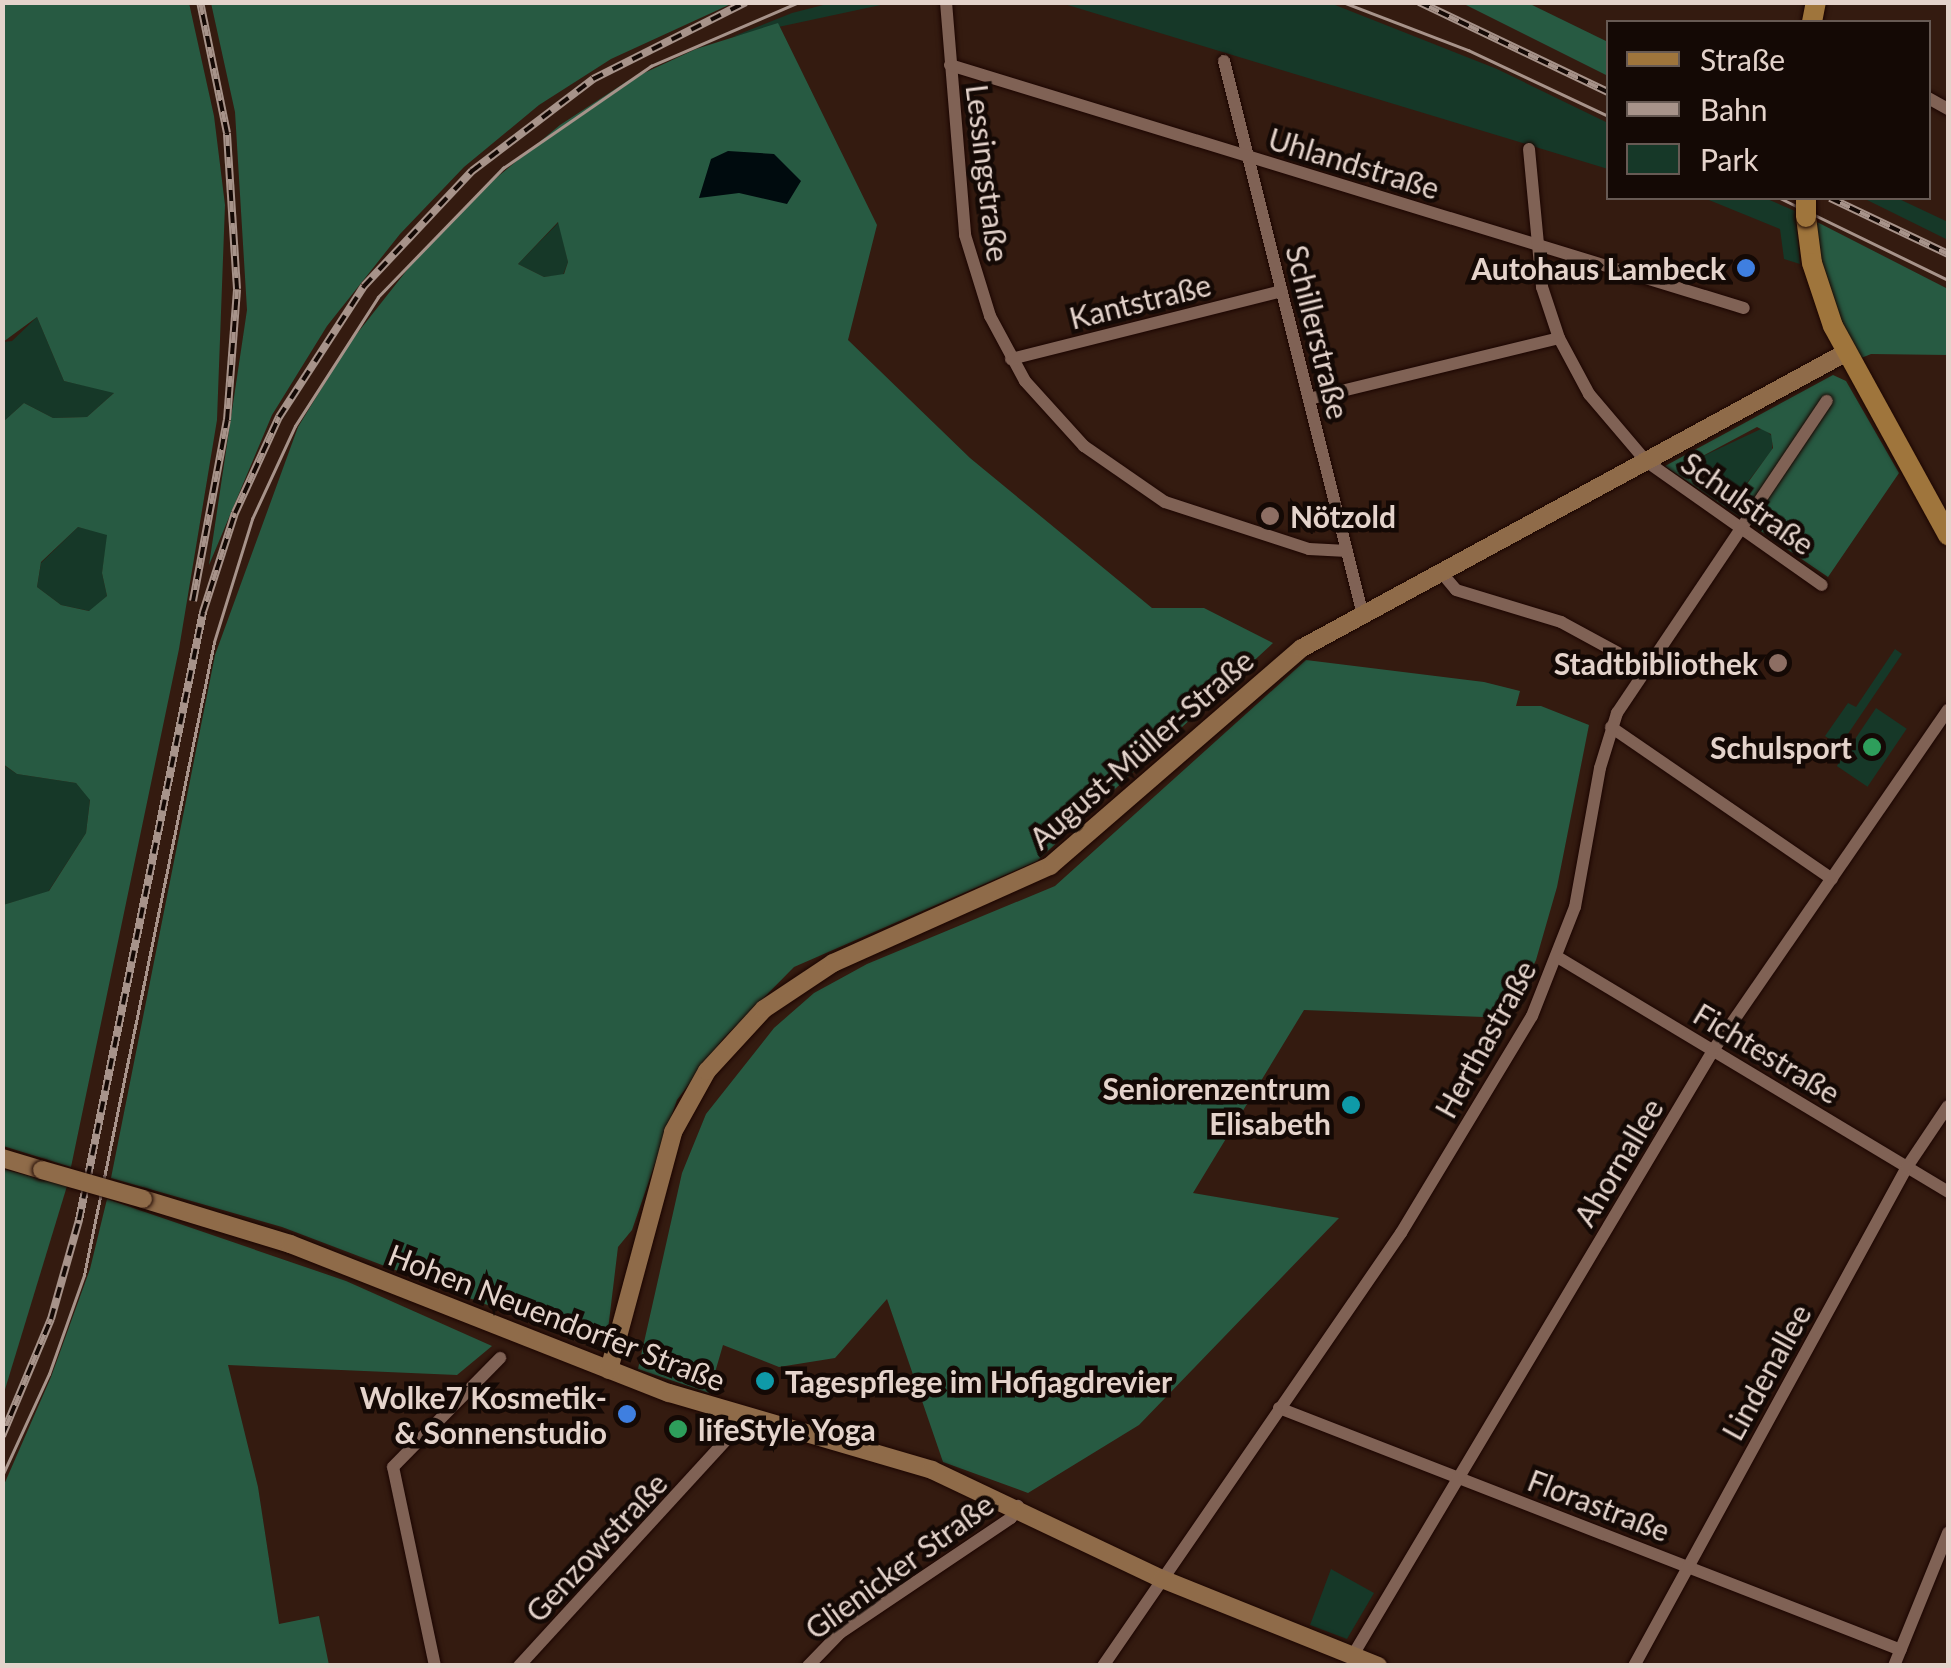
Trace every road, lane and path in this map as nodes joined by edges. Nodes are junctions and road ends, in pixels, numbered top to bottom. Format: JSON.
{"nodes":[{"id":1,"x":946,"y":2,"type":"edge"},
{"id":2,"x":1224,"y":61,"type":"dead end"},
{"id":3,"x":950,"y":65,"type":"junction"},
{"id":4,"x":1529,"y":149,"type":"dead end"},
{"id":5,"x":1248,"y":156,"type":"junction"},
{"id":6,"x":1806,"y":207,"type":"edge"},
{"id":7,"x":1537,"y":245,"type":"junction"},
{"id":8,"x":1282,"y":291,"type":"junction"},
{"id":9,"x":1744,"y":308,"type":"dead end"},
{"id":10,"x":1559,"y":338,"type":"junction"},
{"id":11,"x":1847,"y":352,"type":"junction"},
{"id":12,"x":1012,"y":359,"type":"junction"},
{"id":13,"x":1309,"y":400,"type":"junction"},
{"id":14,"x":1827,"y":401,"type":"dead end"},
{"id":15,"x":1646,"y":461,"type":"junction"},
{"id":16,"x":1737,"y":527,"type":"junction"},
{"id":17,"x":1948,"y":535,"type":"edge"},
{"id":18,"x":1347,"y":551,"type":"junction"},
{"id":19,"x":1441,"y":572,"type":"junction"},
{"id":20,"x":1822,"y":586,"type":"dead end"},
{"id":21,"x":1363,"y":615,"type":"junction"},
{"id":22,"x":1644,"y":666,"type":"junction"},
{"id":23,"x":1948,"y":710,"type":"edge"},
{"id":24,"x":1611,"y":727,"type":"junction"},
{"id":25,"x":1832,"y":879,"type":"junction"},
{"id":26,"x":1559,"y":958,"type":"junction"},
{"id":27,"x":1714,"y":1049,"type":"junction"},
{"id":28,"x":1948,"y":1106,"type":"edge"},
{"id":29,"x":2,"y":1158,"type":"edge"},
{"id":30,"x":1907,"y":1167,"type":"junction"},
{"id":31,"x":1948,"y":1192,"type":"edge"},
{"id":32,"x":500,"y":1358,"type":"dead end"},
{"id":33,"x":609,"y":1370,"type":"junction"},
{"id":34,"x":1279,"y":1408,"type":"junction"},
{"id":35,"x":748,"y":1416,"type":"junction"},
{"id":36,"x":1460,"y":1477,"type":"junction"},
{"id":37,"x":1018,"y":1506,"type":"junction"},
{"id":38,"x":1948,"y":1533,"type":"edge"},
{"id":39,"x":1689,"y":1567,"type":"junction"},
{"id":40,"x":1162,"y":1579,"type":"junction"},
{"id":41,"x":1901,"y":1650,"type":"junction"},
{"id":42,"x":1368,"y":1662,"type":"edge"},
{"id":43,"x":435,"y":1666,"type":"edge"},
{"id":44,"x":519,"y":1666,"type":"edge"},
{"id":45,"x":808,"y":1666,"type":"edge"},
{"id":46,"x":1103,"y":1666,"type":"edge"},
{"id":47,"x":1634,"y":1666,"type":"edge"},
{"id":48,"x":1894,"y":1666,"type":"edge"}],
"edges":[{"from":1,"to":3,"type":"street","name":"Lessingstraße"},
{"from":2,"to":5,"type":"street","name":"Schillerstraße"},
{"from":3,"to":5,"type":"street","name":"Uhlandstraße"},
{"from":3,"to":12,"type":"street","name":"Lessingstraße"},
{"from":4,"to":7,"type":"street","name":"Schulstraße"},
{"from":5,"to":7,"type":"street","name":"Uhlandstraße"},
{"from":5,"to":8,"type":"street","name":"Schillerstraße"},
{"from":6,"to":11,"type":"main road"},
{"from":7,"to":9,"type":"street","name":"Uhlandstraße"},
{"from":7,"to":10,"type":"street","name":"Schulstraße"},
{"from":8,"to":12,"type":"street","name":"Kantstraße"},
{"from":8,"to":13,"type":"street","name":"Schillerstraße"},
{"from":10,"to":13,"type":"street"},
{"from":10,"to":15,"type":"street","name":"Schulstraße"},
{"from":11,"to":15,"type":"main road","name":"August-Müller-Straße"},
{"from":11,"to":17,"type":"main road"},
{"from":12,"to":18,"type":"street","name":"Lessingstraße"},
{"from":13,"to":18,"type":"street","name":"Schillerstraße"},
{"from":14,"to":16,"type":"street","name":"Herthastraße"},
{"from":15,"to":16,"type":"street","name":"Schulstraße"},
{"from":15,"to":19,"type":"main road","name":"August-Müller-Straße"},
{"from":16,"to":20,"type":"street","name":"Schulstraße"},
{"from":16,"to":22,"type":"street","name":"Herthastraße"},
{"from":18,"to":21,"type":"street","name":"Schillerstraße"},
{"from":19,"to":21,"type":"main road","name":"August-Müller-Straße"},
{"from":19,"to":22,"type":"street"},
{"from":21,"to":33,"type":"main road","name":"August-Müller-Straße"},
{"from":22,"to":24,"type":"street","name":"Herthastraße"},
{"from":23,"to":25,"type":"street","name":"Ahornallee"},
{"from":24,"to":25,"type":"street"},
{"from":24,"to":26,"type":"street","name":"Herthastraße"},
{"from":25,"to":27,"type":"street","name":"Ahornallee"},
{"from":26,"to":27,"type":"street","name":"Fichtestraße"},
{"from":26,"to":34,"type":"street","name":"Herthastraße"},
{"from":27,"to":30,"type":"street","name":"Fichtestraße"},
{"from":27,"to":36,"type":"street","name":"Ahornallee"},
{"from":28,"to":30,"type":"street","name":"Lindenallee"},
{"from":29,"to":33,"type":"main road","name":"Hohen Neuendorfer Straße","bridge":true},
{"from":30,"to":31,"type":"street","name":"Fichtestraße"},
{"from":30,"to":39,"type":"street","name":"Lindenallee"},
{"from":32,"to":43,"type":"street"},
{"from":33,"to":35,"type":"main road","name":"Hohen Neuendorfer Straße"},
{"from":34,"to":36,"type":"street","name":"Florastraße"},
{"from":34,"to":40,"type":"street","name":"Herthastraße"},
{"from":35,"to":37,"type":"main road","name":"Hohen Neuendorfer Straße"},
{"from":35,"to":44,"type":"street","name":"Genzowstraße"},
{"from":36,"to":39,"type":"street","name":"Florastraße"},
{"from":36,"to":42,"type":"street","name":"Ahornallee"},
{"from":37,"to":40,"type":"main road","name":"Hohen Neuendorfer Straße"},
{"from":37,"to":45,"type":"street","name":"Glienicker Straße"},
{"from":38,"to":41,"type":"street"},
{"from":39,"to":41,"type":"street","name":"Florastraße"},
{"from":39,"to":47,"type":"street","name":"Lindenallee"},
{"from":40,"to":42,"type":"main road","name":"Hohen Neuendorfer Straße"},
{"from":40,"to":46,"type":"street","name":"Herthastraße"},
{"from":41,"to":48,"type":"street"}]}
